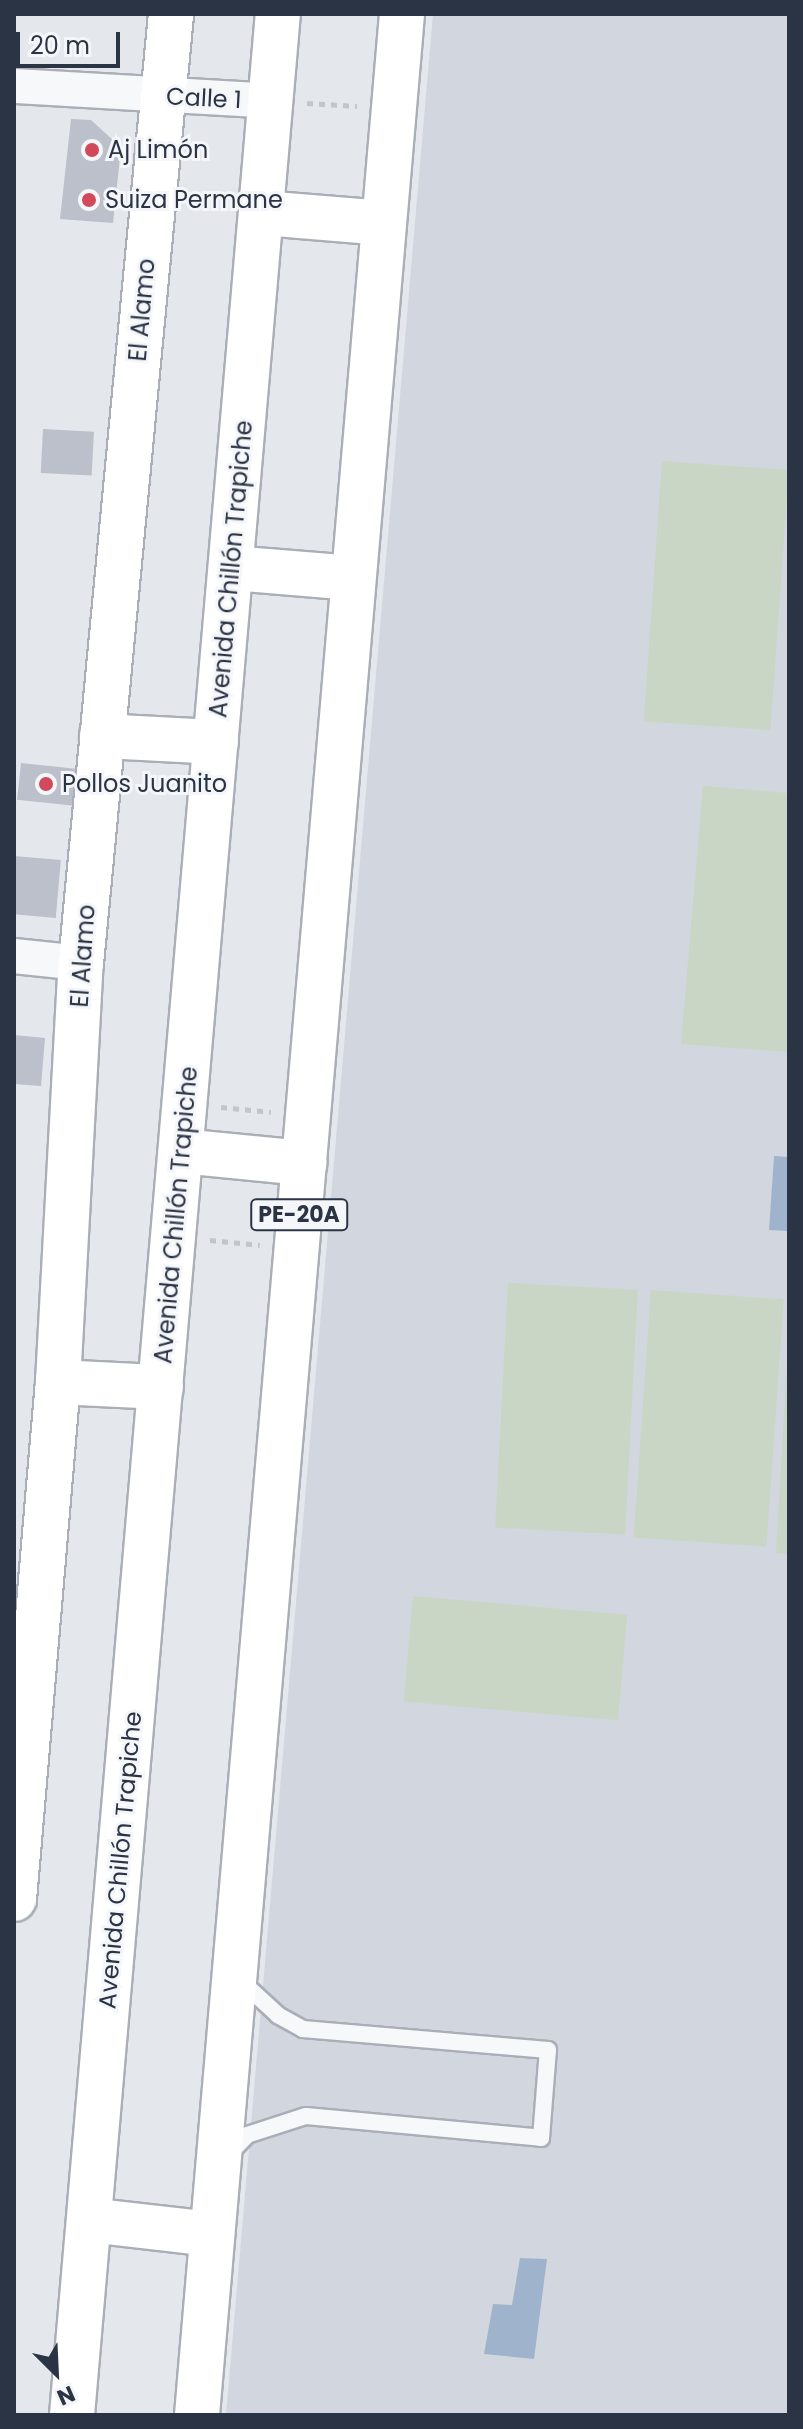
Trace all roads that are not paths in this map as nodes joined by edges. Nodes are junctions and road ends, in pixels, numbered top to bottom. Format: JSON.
{"nodes":[{"id":1,"x":171,"y":14,"type":"edge"},
{"id":2,"x":278,"y":14,"type":"edge"},
{"id":3,"x":402,"y":14,"type":"edge"},
{"id":4,"x":14,"y":86,"type":"edge"},
{"id":5,"x":162,"y":95,"type":"junction"},
{"id":6,"x":271,"y":101,"type":"junction"},
{"id":7,"x":262,"y":213,"type":"junction"},
{"id":8,"x":384,"y":223,"type":"junction"},
{"id":9,"x":231,"y":568,"type":"junction"},
{"id":10,"x":353,"y":578,"type":"junction"},
{"id":11,"x":102,"y":736,"type":"junction"},
{"id":12,"x":216,"y":742,"type":"junction"},
{"id":13,"x":14,"y":956,"type":"edge"},
{"id":14,"x":81,"y":963,"type":"junction"},
{"id":15,"x":181,"y":1151,"type":"junction"},
{"id":16,"x":304,"y":1163,"type":"junction"},
{"id":17,"x":58,"y":1382,"type":"junction"},
{"id":18,"x":161,"y":1387,"type":"junction"},
{"id":19,"x":18,"y":1810,"type":"edge"},
{"id":20,"x":14,"y":1899,"type":"edge"},
{"id":21,"x":234,"y":1975,"type":"junction"},
{"id":22,"x":218,"y":2166,"type":"junction"},
{"id":23,"x":89,"y":2220,"type":"junction"},
{"id":24,"x":212,"y":2234,"type":"junction"},
{"id":25,"x":72,"y":2415,"type":"edge"},
{"id":26,"x":197,"y":2415,"type":"edge"}],
"edges":[{"from":1,"to":5,"type":"main road","name":"El Alamo"},
{"from":2,"to":6,"type":"main road","name":"Avenida Chillón Trapiche"},
{"from":3,"to":8,"type":"main road","number":"PE-20A"},
{"from":4,"to":5,"type":"street","name":"Calle 1"},
{"from":5,"to":6,"type":"street","name":"Calle 1"},
{"from":5,"to":11,"type":"main road","name":"El Alamo"},
{"from":6,"to":7,"type":"main road","name":"Avenida Chillón Trapiche"},
{"from":7,"to":8,"type":"main road"},
{"from":7,"to":9,"type":"main road","name":"Avenida Chillón Trapiche"},
{"from":8,"to":10,"type":"main road","number":"PE-20A"},
{"from":9,"to":10,"type":"main road"},
{"from":9,"to":12,"type":"main road","name":"Avenida Chillón Trapiche"},
{"from":10,"to":16,"type":"main road","number":"PE-20A"},
{"from":11,"to":12,"type":"main road"},
{"from":11,"to":14,"type":"main road","name":"El Alamo"},
{"from":12,"to":15,"type":"main road","name":"Avenida Chillón Trapiche"},
{"from":13,"to":14,"type":"street"},
{"from":14,"to":17,"type":"main road","name":"El Alamo"},
{"from":15,"to":16,"type":"main road"},
{"from":15,"to":18,"type":"main road","name":"Avenida Chillón Trapiche"},
{"from":16,"to":21,"type":"main road","number":"PE-20A"},
{"from":17,"to":18,"type":"main road"},
{"from":17,"to":19,"type":"main road","name":"El Alamo"},
{"from":18,"to":23,"type":"main road","name":"Avenida Chillón Trapiche"},
{"from":19,"to":20,"type":"main road","name":"El Alamo"},
{"from":21,"to":22,"type":"main road","number":"PE-20A"},
{"from":21,"to":22,"type":"lane"},
{"from":22,"to":24,"type":"main road","number":"PE-20A"},
{"from":23,"to":24,"type":"main road"},
{"from":23,"to":25,"type":"main road","name":"Avenida Chillón Trapiche"},
{"from":24,"to":26,"type":"main road","number":"PE-20A"}]}
